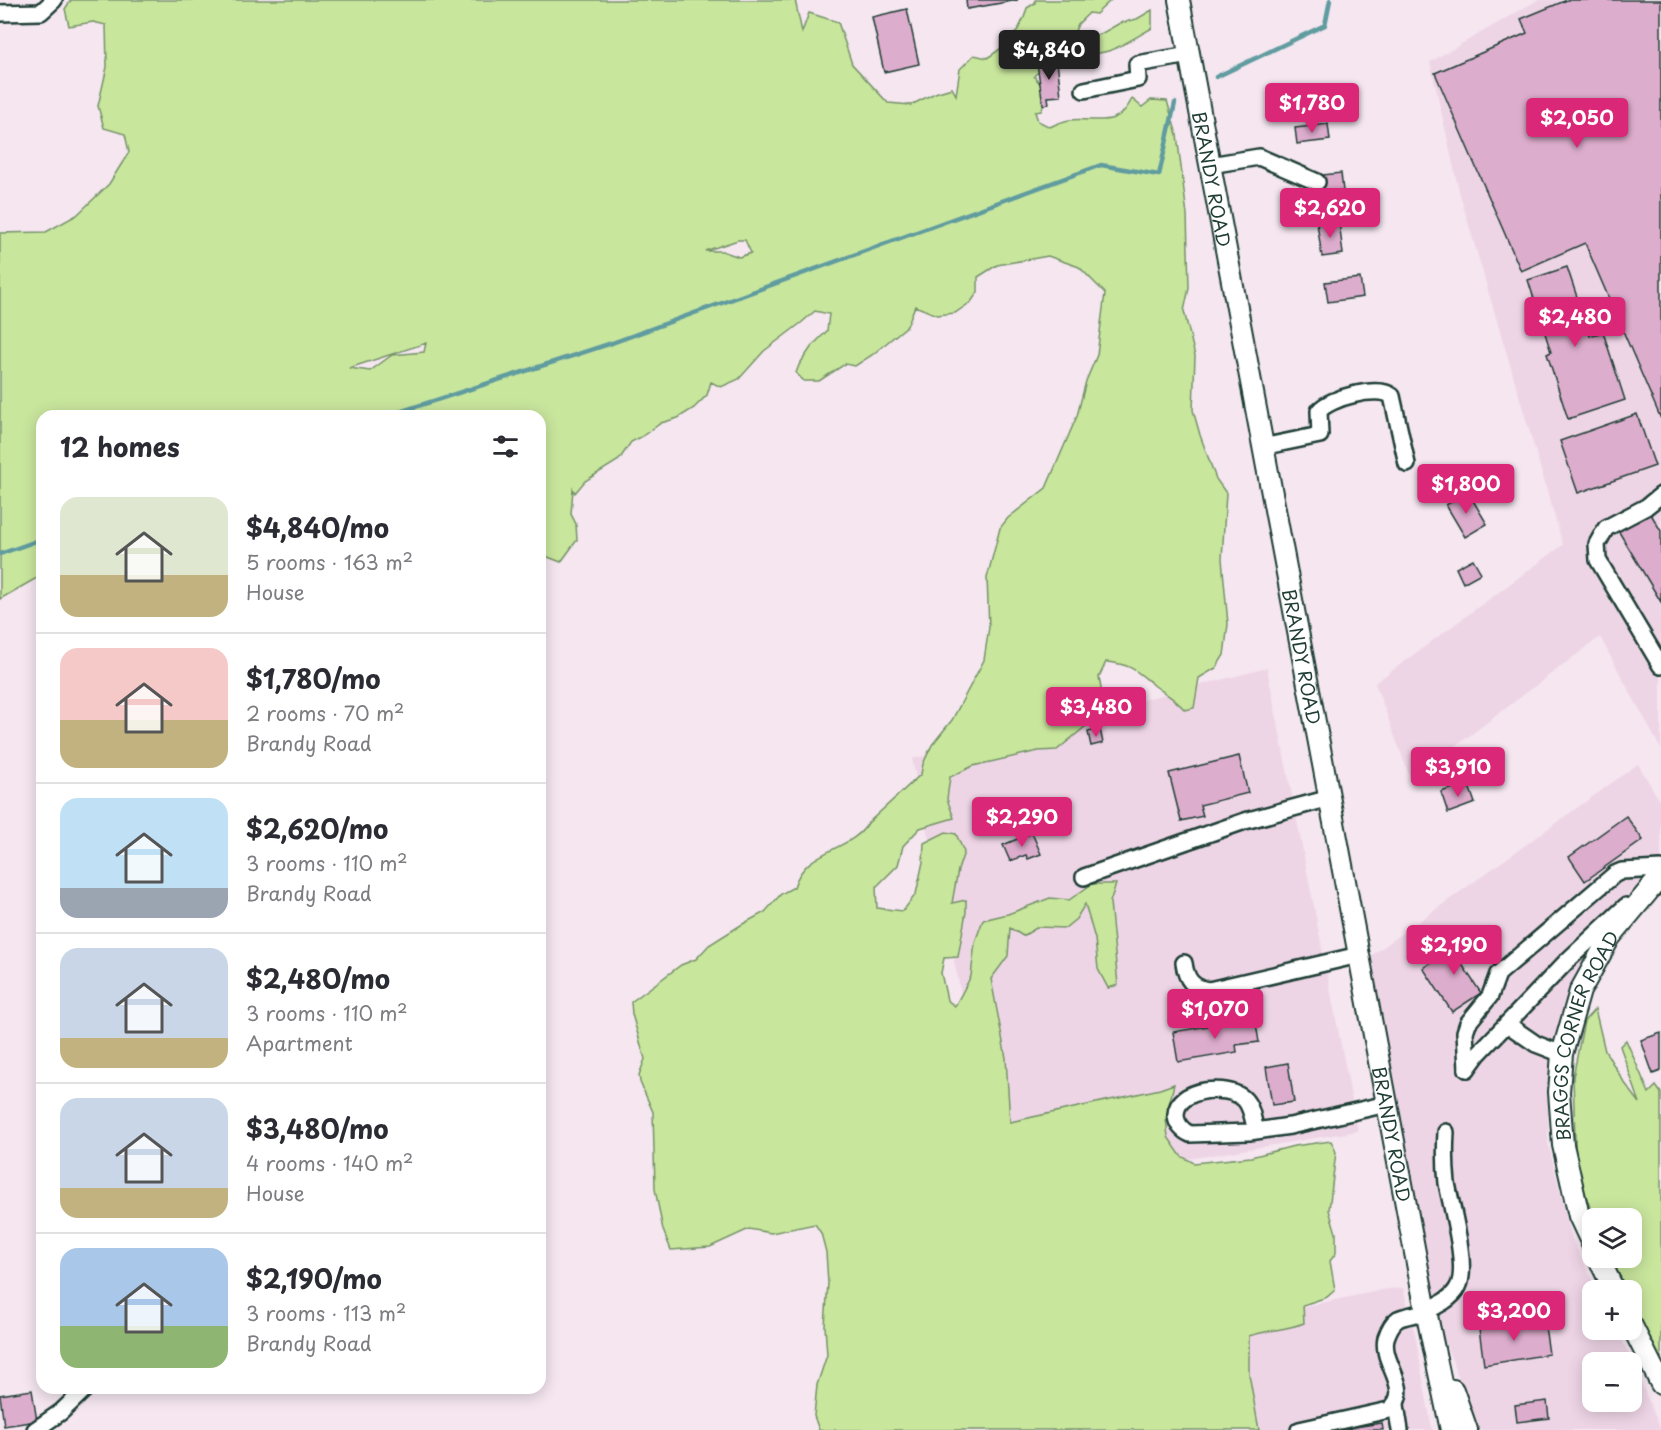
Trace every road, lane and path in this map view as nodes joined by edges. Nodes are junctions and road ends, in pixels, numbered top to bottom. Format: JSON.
{"nodes":[{"id":1,"x":54,"y":0,"type":"edge"},
{"id":2,"x":1179,"y":0,"type":"edge"},
{"id":3,"x":0,"y":12,"type":"edge"},
{"id":4,"x":1190,"y":55,"type":"junction"},
{"id":5,"x":1084,"y":90,"type":"dead end"},
{"id":6,"x":1210,"y":165,"type":"junction"},
{"id":7,"x":1317,"y":182,"type":"dead end"},
{"id":8,"x":1262,"y":447,"type":"junction"},
{"id":9,"x":1407,"y":464,"type":"dead end"},
{"id":10,"x":1661,"y":495,"type":"edge"},
{"id":11,"x":1661,"y":666,"type":"edge"},
{"id":12,"x":1329,"y":798,"type":"junction"},
{"id":13,"x":1661,"y":869,"type":"edge"},
{"id":14,"x":1661,"y":875,"type":"edge"},
{"id":15,"x":1084,"y":877,"type":"dead end"},
{"id":16,"x":1359,"y":956,"type":"junction"},
{"id":17,"x":1184,"y":963,"type":"dead end"},
{"id":18,"x":1507,"y":1024,"type":"junction"},
{"id":19,"x":1562,"y":1054,"type":"junction"},
{"id":20,"x":1387,"y":1104,"type":"junction"},
{"id":21,"x":1256,"y":1131,"type":"junction"},
{"id":22,"x":1446,"y":1132,"type":"dead end"},
{"id":23,"x":1582,"y":1222,"type":"edge"},
{"id":24,"x":1425,"y":1311,"type":"junction"},
{"id":25,"x":1639,"y":1340,"type":"edge"},
{"id":26,"x":1661,"y":1384,"type":"edge"},
{"id":27,"x":80,"y":1394,"type":"edge"},
{"id":28,"x":1395,"y":1405,"type":"junction"},
{"id":29,"x":35,"y":1430,"type":"edge"},
{"id":30,"x":1299,"y":1430,"type":"edge"},
{"id":31,"x":1400,"y":1430,"type":"edge"},
{"id":32,"x":1451,"y":1430,"type":"edge"},
{"id":33,"x":1467,"y":1430,"type":"edge"}],
"edges":[{"from":1,"to":3,"type":"street"},
{"from":2,"to":4,"type":"main road","name":"BRANDY ROAD"},
{"from":4,"to":5,"type":"street"},
{"from":4,"to":6,"type":"main road","name":"BRANDY ROAD"},
{"from":6,"to":7,"type":"street"},
{"from":6,"to":8,"type":"main road","name":"BRANDY ROAD"},
{"from":8,"to":9,"type":"street"},
{"from":8,"to":12,"type":"main road","name":"BRANDY ROAD"},
{"from":10,"to":11,"type":"street"},
{"from":12,"to":15,"type":"street"},
{"from":12,"to":16,"type":"main road","name":"BRANDY ROAD"},
{"from":13,"to":18,"type":"street"},
{"from":14,"to":18,"type":"street"},
{"from":14,"to":19,"type":"main road","name":"BRAGGS CORNER ROAD"},
{"from":16,"to":17,"type":"street"},
{"from":16,"to":20,"type":"main road","name":"BRANDY ROAD"},
{"from":18,"to":19,"type":"street"},
{"from":19,"to":23,"type":"main road","name":"BRAGGS CORNER ROAD"},
{"from":20,"to":21,"type":"street"},
{"from":20,"to":24,"type":"main road","name":"BRANDY ROAD"},
{"from":21,"to":21,"type":"street"},
{"from":22,"to":24,"type":"street"},
{"from":24,"to":28,"type":"street"},
{"from":24,"to":32,"type":"main road","name":"BRANDY ROAD"},
{"from":24,"to":33,"type":"main road","name":"BRANDY ROAD"},
{"from":25,"to":26,"type":"main road"},
{"from":27,"to":29,"type":"street"},
{"from":28,"to":30,"type":"street"},
{"from":28,"to":31,"type":"street"}]}
